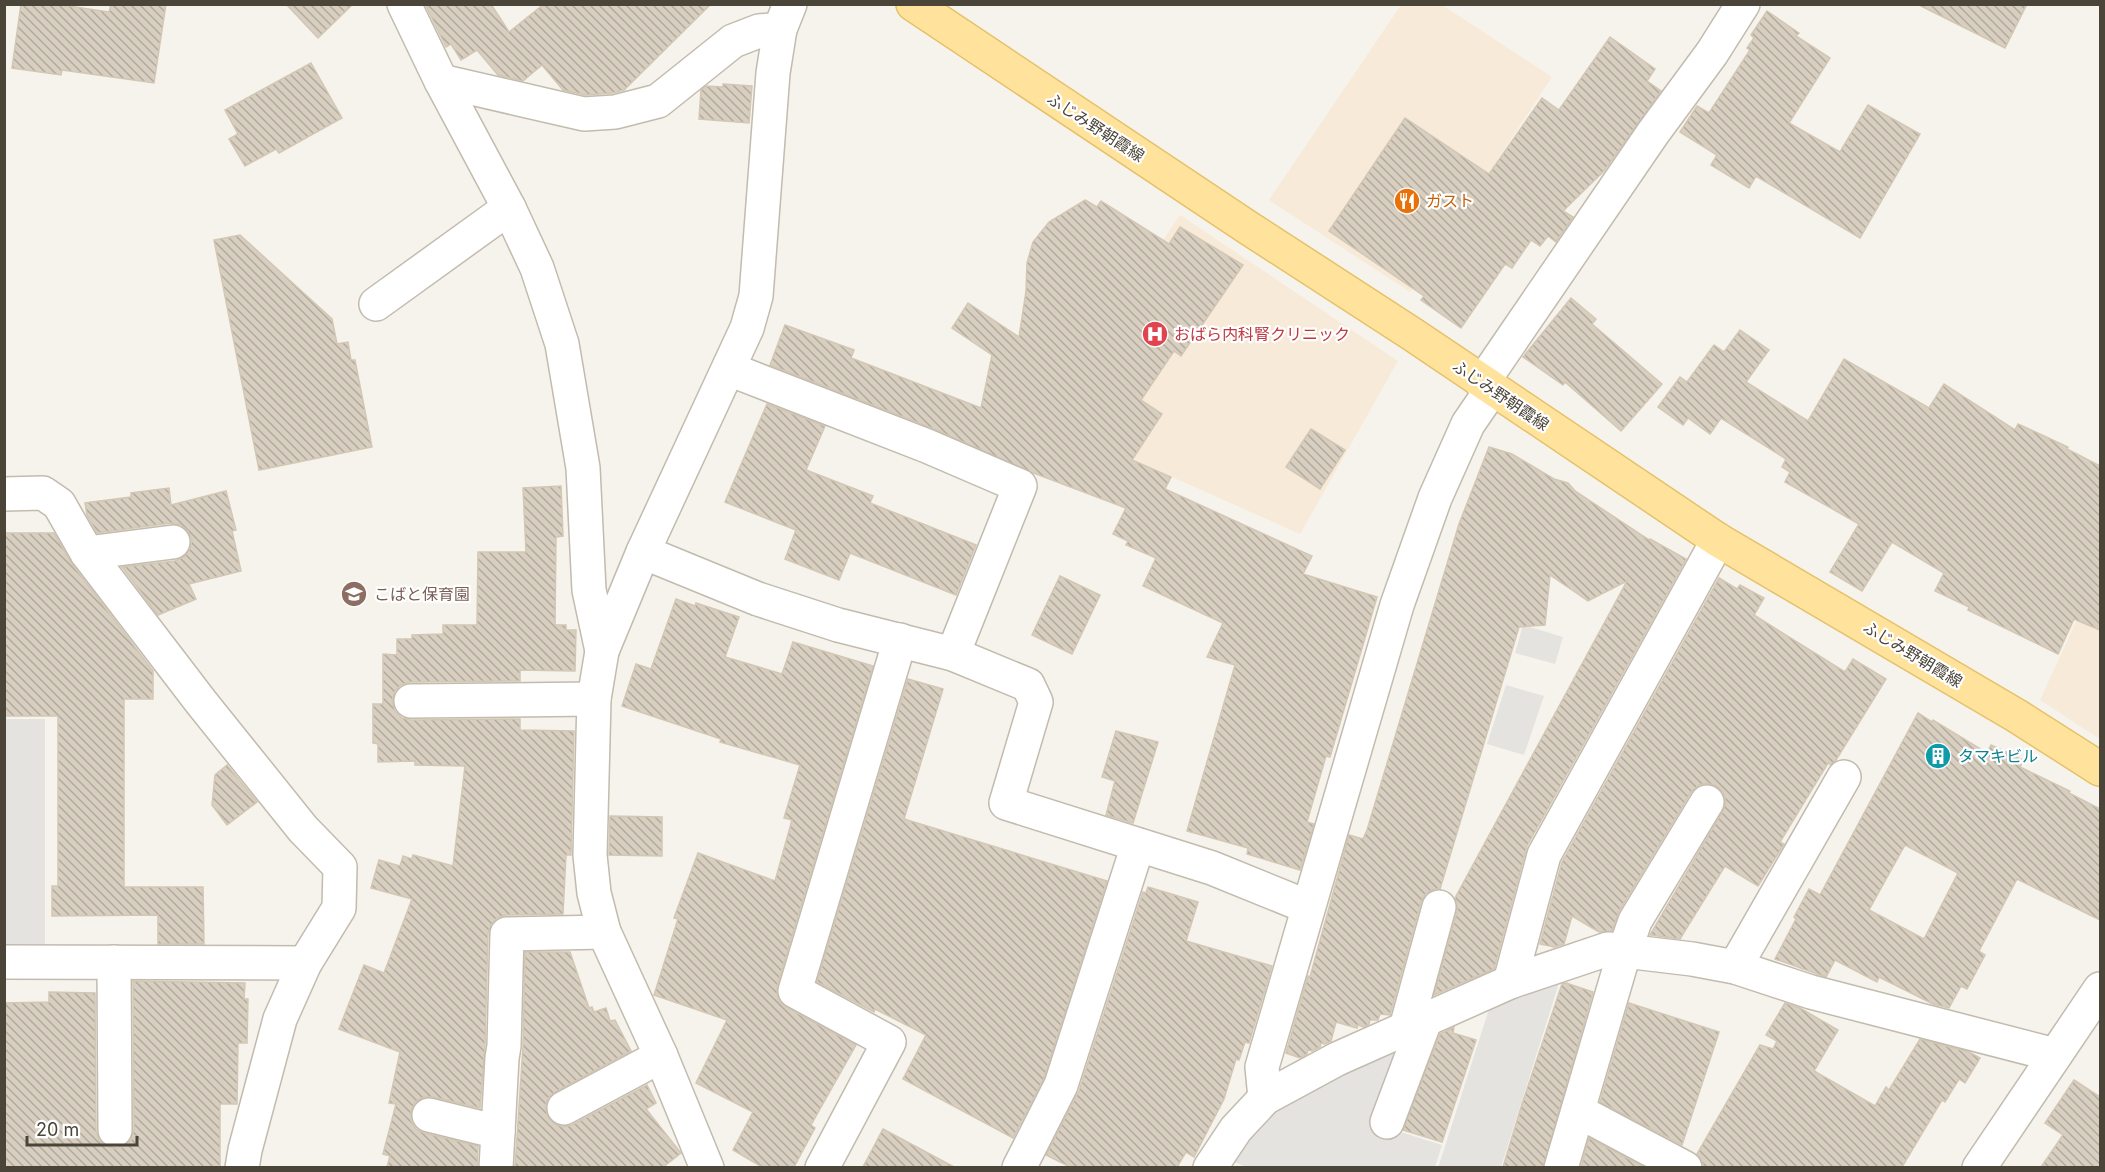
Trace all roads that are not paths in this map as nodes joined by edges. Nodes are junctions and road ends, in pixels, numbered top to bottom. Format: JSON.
{"nodes":[{"id":1,"x":404,"y":4,"type":"edge"},
{"id":2,"x":913,"y":4,"type":"edge"},
{"id":3,"x":1743,"y":4,"type":"edge"},
{"id":4,"x":785,"y":17,"type":"edge"},
{"id":5,"x":441,"y":81,"type":"junction"},
{"id":6,"x":509,"y":208,"type":"junction"},
{"id":7,"x":376,"y":304,"type":"dead end"},
{"id":8,"x":729,"y":369,"type":"junction"},
{"id":9,"x":1487,"y":386,"type":"junction"},
{"id":10,"x":4,"y":494,"type":"edge"},
{"id":11,"x":1718,"y":540,"type":"junction"},
{"id":12,"x":173,"y":542,"type":"dead end"},
{"id":13,"x":643,"y":552,"type":"junction"},
{"id":14,"x":87,"y":553,"type":"junction"},
{"id":15,"x":900,"y":640,"type":"junction"},
{"id":16,"x":602,"y":651,"type":"junction"},
{"id":17,"x":953,"y":654,"type":"junction"},
{"id":18,"x":594,"y":699,"type":"junction"},
{"id":19,"x":411,"y":701,"type":"dead end"},
{"id":20,"x":2100,"y":769,"type":"edge"},
{"id":21,"x":1844,"y":777,"type":"dead end"},
{"id":22,"x":1707,"y":802,"type":"dead end"},
{"id":23,"x":1138,"y":845,"type":"junction"},
{"id":24,"x":1308,"y":907,"type":"junction"},
{"id":25,"x":1439,"y":907,"type":"dead end"},
{"id":26,"x":604,"y":932,"type":"junction"},
{"id":27,"x":1625,"y":950,"type":"junction"},
{"id":28,"x":4,"y":962,"type":"edge"},
{"id":29,"x":114,"y":962,"type":"junction"},
{"id":30,"x":305,"y":963,"type":"junction"},
{"id":31,"x":1735,"y":967,"type":"junction"},
{"id":32,"x":1510,"y":982,"type":"junction"},
{"id":33,"x":2100,"y":989,"type":"edge"},
{"id":34,"x":1415,"y":1024,"type":"junction"},
{"id":35,"x":2055,"y":1055,"type":"junction"},
{"id":36,"x":662,"y":1056,"type":"junction"},
{"id":37,"x":1265,"y":1098,"type":"junction"},
{"id":38,"x":564,"y":1108,"type":"dead end"},
{"id":39,"x":1578,"y":1111,"type":"junction"},
{"id":40,"x":429,"y":1115,"type":"dead end"},
{"id":41,"x":1387,"y":1122,"type":"dead end"},
{"id":42,"x":115,"y":1130,"type":"dead end"},
{"id":43,"x":498,"y":1132,"type":"junction"},
{"id":44,"x":699,"y":1164,"type":"edge"},
{"id":45,"x":242,"y":1167,"type":"edge"},
{"id":46,"x":496,"y":1167,"type":"edge"},
{"id":47,"x":822,"y":1167,"type":"edge"},
{"id":48,"x":1019,"y":1167,"type":"edge"},
{"id":49,"x":1210,"y":1167,"type":"edge"},
{"id":50,"x":1562,"y":1167,"type":"edge"},
{"id":51,"x":1685,"y":1167,"type":"edge"},
{"id":52,"x":1979,"y":1167,"type":"edge"}],
"edges":[{"from":1,"to":5,"type":"street"},
{"from":2,"to":9,"type":"main road","name":"ふじみ野朝霞線"},
{"from":3,"to":9,"type":"street"},
{"from":4,"to":5,"type":"street"},
{"from":4,"to":8,"type":"street"},
{"from":5,"to":6,"type":"street"},
{"from":6,"to":7,"type":"street"},
{"from":6,"to":16,"type":"street"},
{"from":8,"to":13,"type":"street"},
{"from":8,"to":17,"type":"street"},
{"from":9,"to":11,"type":"main road","name":"ふじみ野朝霞線"},
{"from":9,"to":24,"type":"street"},
{"from":10,"to":14,"type":"street"},
{"from":11,"to":20,"type":"main road","name":"ふじみ野朝霞線"},
{"from":11,"to":32,"type":"street"},
{"from":12,"to":14,"type":"street"},
{"from":13,"to":15,"type":"street"},
{"from":13,"to":16,"type":"street"},
{"from":14,"to":30,"type":"street"},
{"from":15,"to":17,"type":"street"},
{"from":15,"to":47,"type":"street"},
{"from":16,"to":18,"type":"street"},
{"from":17,"to":23,"type":"street"},
{"from":18,"to":19,"type":"street"},
{"from":18,"to":26,"type":"street"},
{"from":21,"to":31,"type":"street"},
{"from":22,"to":27,"type":"street"},
{"from":23,"to":24,"type":"street"},
{"from":23,"to":48,"type":"street"},
{"from":24,"to":37,"type":"street"},
{"from":25,"to":34,"type":"street"},
{"from":26,"to":36,"type":"street"},
{"from":26,"to":43,"type":"street"},
{"from":27,"to":31,"type":"street"},
{"from":27,"to":32,"type":"street"},
{"from":27,"to":39,"type":"street"},
{"from":28,"to":29,"type":"street"},
{"from":29,"to":30,"type":"street"},
{"from":29,"to":42,"type":"street"},
{"from":30,"to":45,"type":"street"},
{"from":31,"to":35,"type":"street"},
{"from":32,"to":34,"type":"street"},
{"from":33,"to":35,"type":"street"},
{"from":34,"to":37,"type":"street"},
{"from":34,"to":41,"type":"street"},
{"from":35,"to":52,"type":"street"},
{"from":36,"to":38,"type":"street"},
{"from":36,"to":44,"type":"street"},
{"from":37,"to":49,"type":"street"},
{"from":39,"to":50,"type":"street"},
{"from":39,"to":51,"type":"street"},
{"from":40,"to":43,"type":"street"},
{"from":43,"to":46,"type":"street"}]}
